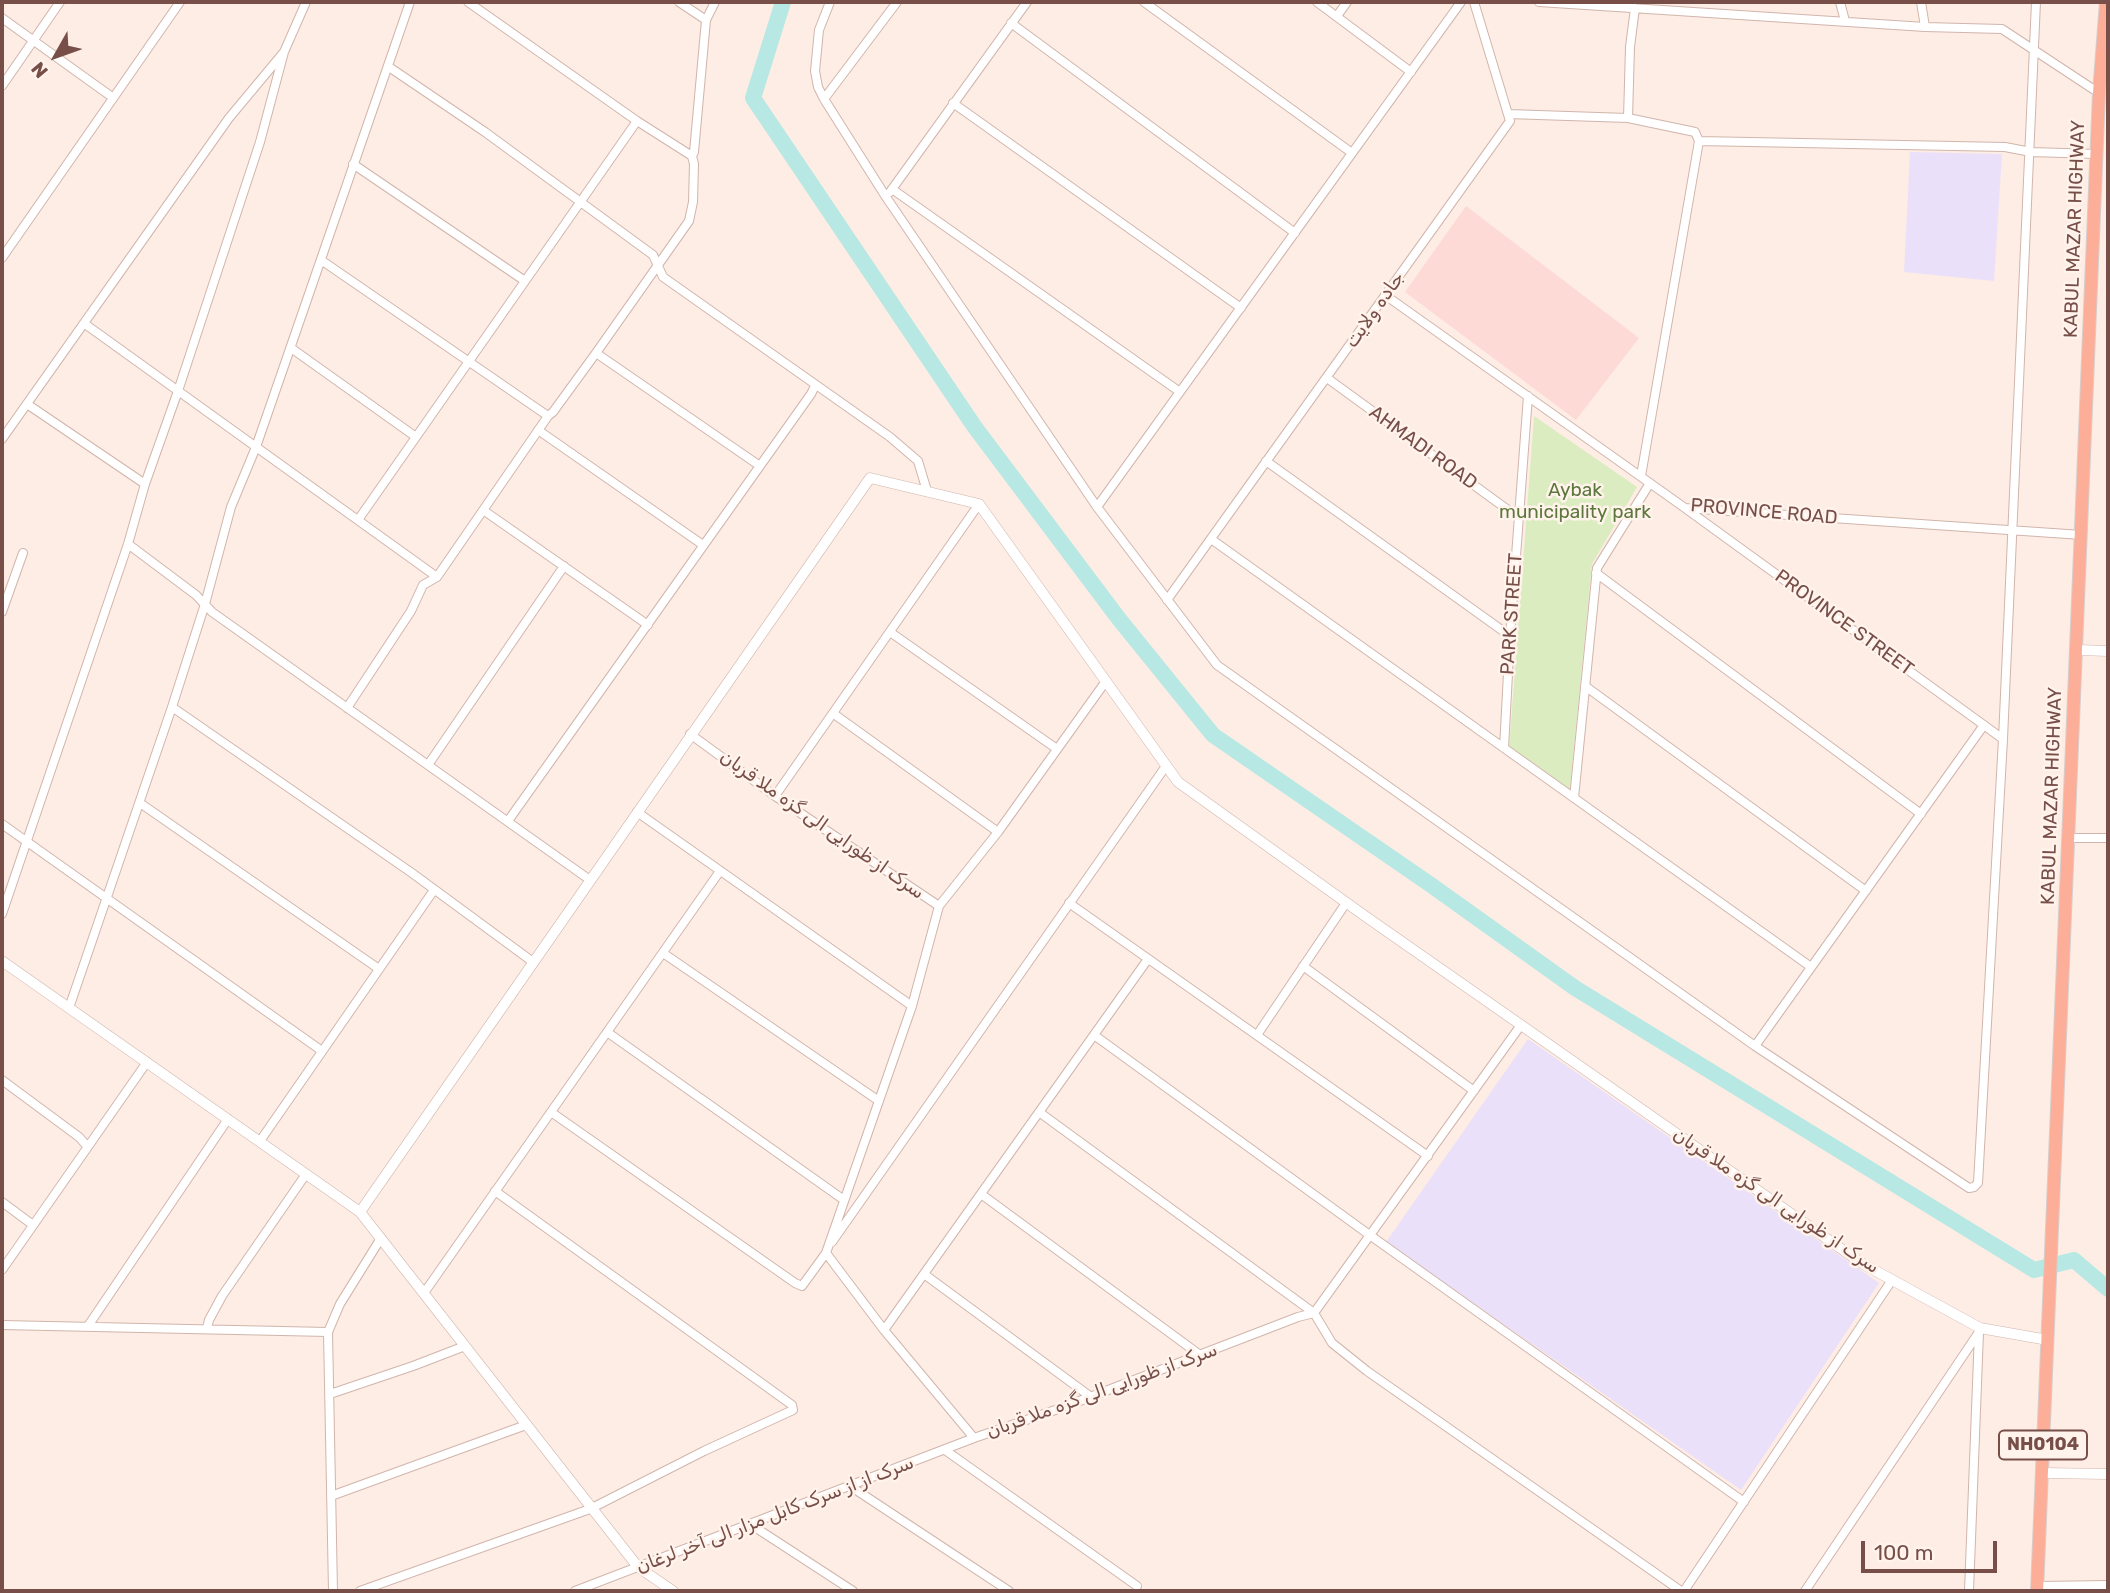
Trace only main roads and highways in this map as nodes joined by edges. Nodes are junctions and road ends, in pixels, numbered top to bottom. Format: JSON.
{"nodes":[{"id":1,"x":2106,"y":2,"type":"edge"},
{"id":2,"x":2038,"y":1589,"type":"edge"}],
"edges":[{"from":1,"to":2,"type":"highway","name":"KABUL MAZAR HIGHWAY","number":"NH0104"}]}
